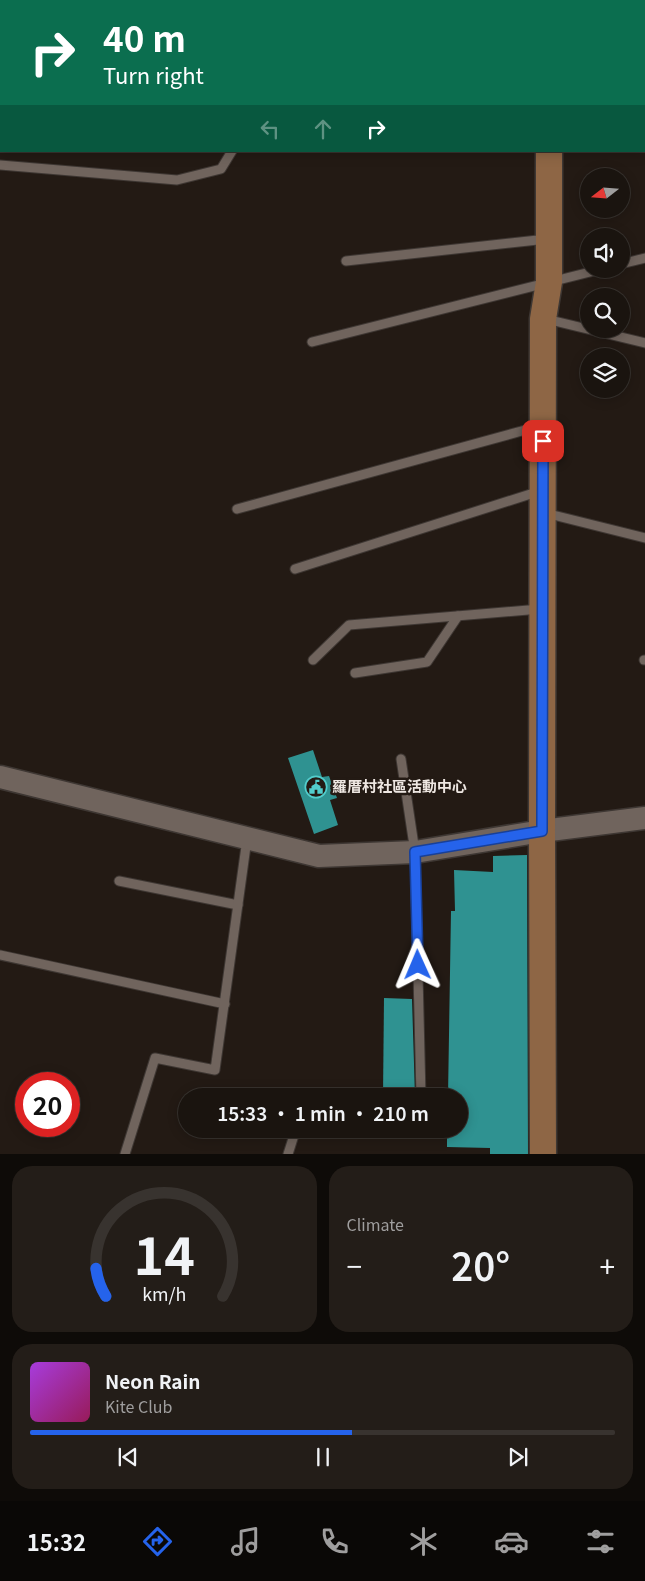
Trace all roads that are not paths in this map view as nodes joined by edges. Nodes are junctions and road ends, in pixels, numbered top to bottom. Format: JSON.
{"nodes":[{"id":1,"x":231,"y":152,"type":"edge"},
{"id":2,"x":550,"y":152,"type":"edge"},
{"id":3,"x":0,"y":165,"type":"edge"},
{"id":4,"x":550,"y":239,"type":"junction"},
{"id":5,"x":645,"y":258,"type":"edge"},
{"id":6,"x":346,"y":261,"type":"dead end"},
{"id":7,"x":630,"y":262,"type":"edge"},
{"id":8,"x":580,"y":274,"type":"edge"},
{"id":9,"x":549,"y":282,"type":"junction"},
{"id":10,"x":543,"y":319,"type":"junction"},
{"id":11,"x":312,"y":342,"type":"dead end"},
{"id":12,"x":645,"y":343,"type":"edge"},
{"id":13,"x":543,"y":425,"type":"junction"},
{"id":14,"x":543,"y":502,"type":"junction"},
{"id":15,"x":237,"y":509,"type":"dead end"},
{"id":16,"x":645,"y":538,"type":"edge"},
{"id":17,"x":295,"y":569,"type":"dead end"},
{"id":18,"x":542,"y":609,"type":"junction"},
{"id":19,"x":458,"y":616,"type":"junction"},
{"id":20,"x":313,"y":660,"type":"dead end"},
{"id":21,"x":355,"y":674,"type":"dead end"},
{"id":22,"x":401,"y":759,"type":"dead end"},
{"id":23,"x":0,"y":777,"type":"edge"},
{"id":24,"x":645,"y":818,"type":"edge"},
{"id":25,"x":542,"y":831,"type":"junction"},
{"id":26,"x":248,"y":838,"type":"junction"},
{"id":27,"x":415,"y":852,"type":"junction"},
{"id":28,"x":119,"y":881,"type":"dead end"},
{"id":29,"x":238,"y":905,"type":"junction"},
{"id":30,"x":0,"y":956,"type":"edge"},
{"id":31,"x":224,"y":1004,"type":"junction"},
{"id":32,"x":421,"y":1088,"type":"edge"},
{"id":33,"x":293,"y":1138,"type":"edge"},
{"id":34,"x":125,"y":1154,"type":"edge"},
{"id":35,"x":288,"y":1154,"type":"edge"},
{"id":36,"x":542,"y":1154,"type":"edge"}],
"edges":[{"from":1,"to":3,"type":"lane"},
{"from":2,"to":4,"type":"main road"},
{"from":4,"to":6,"type":"lane"},
{"from":4,"to":9,"type":"main road"},
{"from":5,"to":7,"type":"lane"},
{"from":8,"to":9,"type":"lane"},
{"from":9,"to":10,"type":"main road"},
{"from":9,"to":11,"type":"lane"},
{"from":10,"to":12,"type":"lane"},
{"from":10,"to":13,"type":"main road"},
{"from":13,"to":14,"type":"main road"},
{"from":13,"to":15,"type":"lane"},
{"from":14,"to":16,"type":"lane"},
{"from":14,"to":17,"type":"lane"},
{"from":14,"to":18,"type":"main road"},
{"from":18,"to":19,"type":"lane"},
{"from":18,"to":25,"type":"main road"},
{"from":19,"to":20,"type":"lane"},
{"from":19,"to":21,"type":"lane"},
{"from":22,"to":27,"type":"lane"},
{"from":23,"to":26,"type":"street"},
{"from":24,"to":25,"type":"street"},
{"from":25,"to":27,"type":"street"},
{"from":25,"to":36,"type":"main road"},
{"from":26,"to":27,"type":"street"},
{"from":26,"to":29,"type":"lane"},
{"from":27,"to":32,"type":"lane"},
{"from":28,"to":29,"type":"lane"},
{"from":29,"to":31,"type":"lane"},
{"from":30,"to":31,"type":"lane"},
{"from":31,"to":34,"type":"lane"},
{"from":33,"to":35,"type":"lane"}]}
